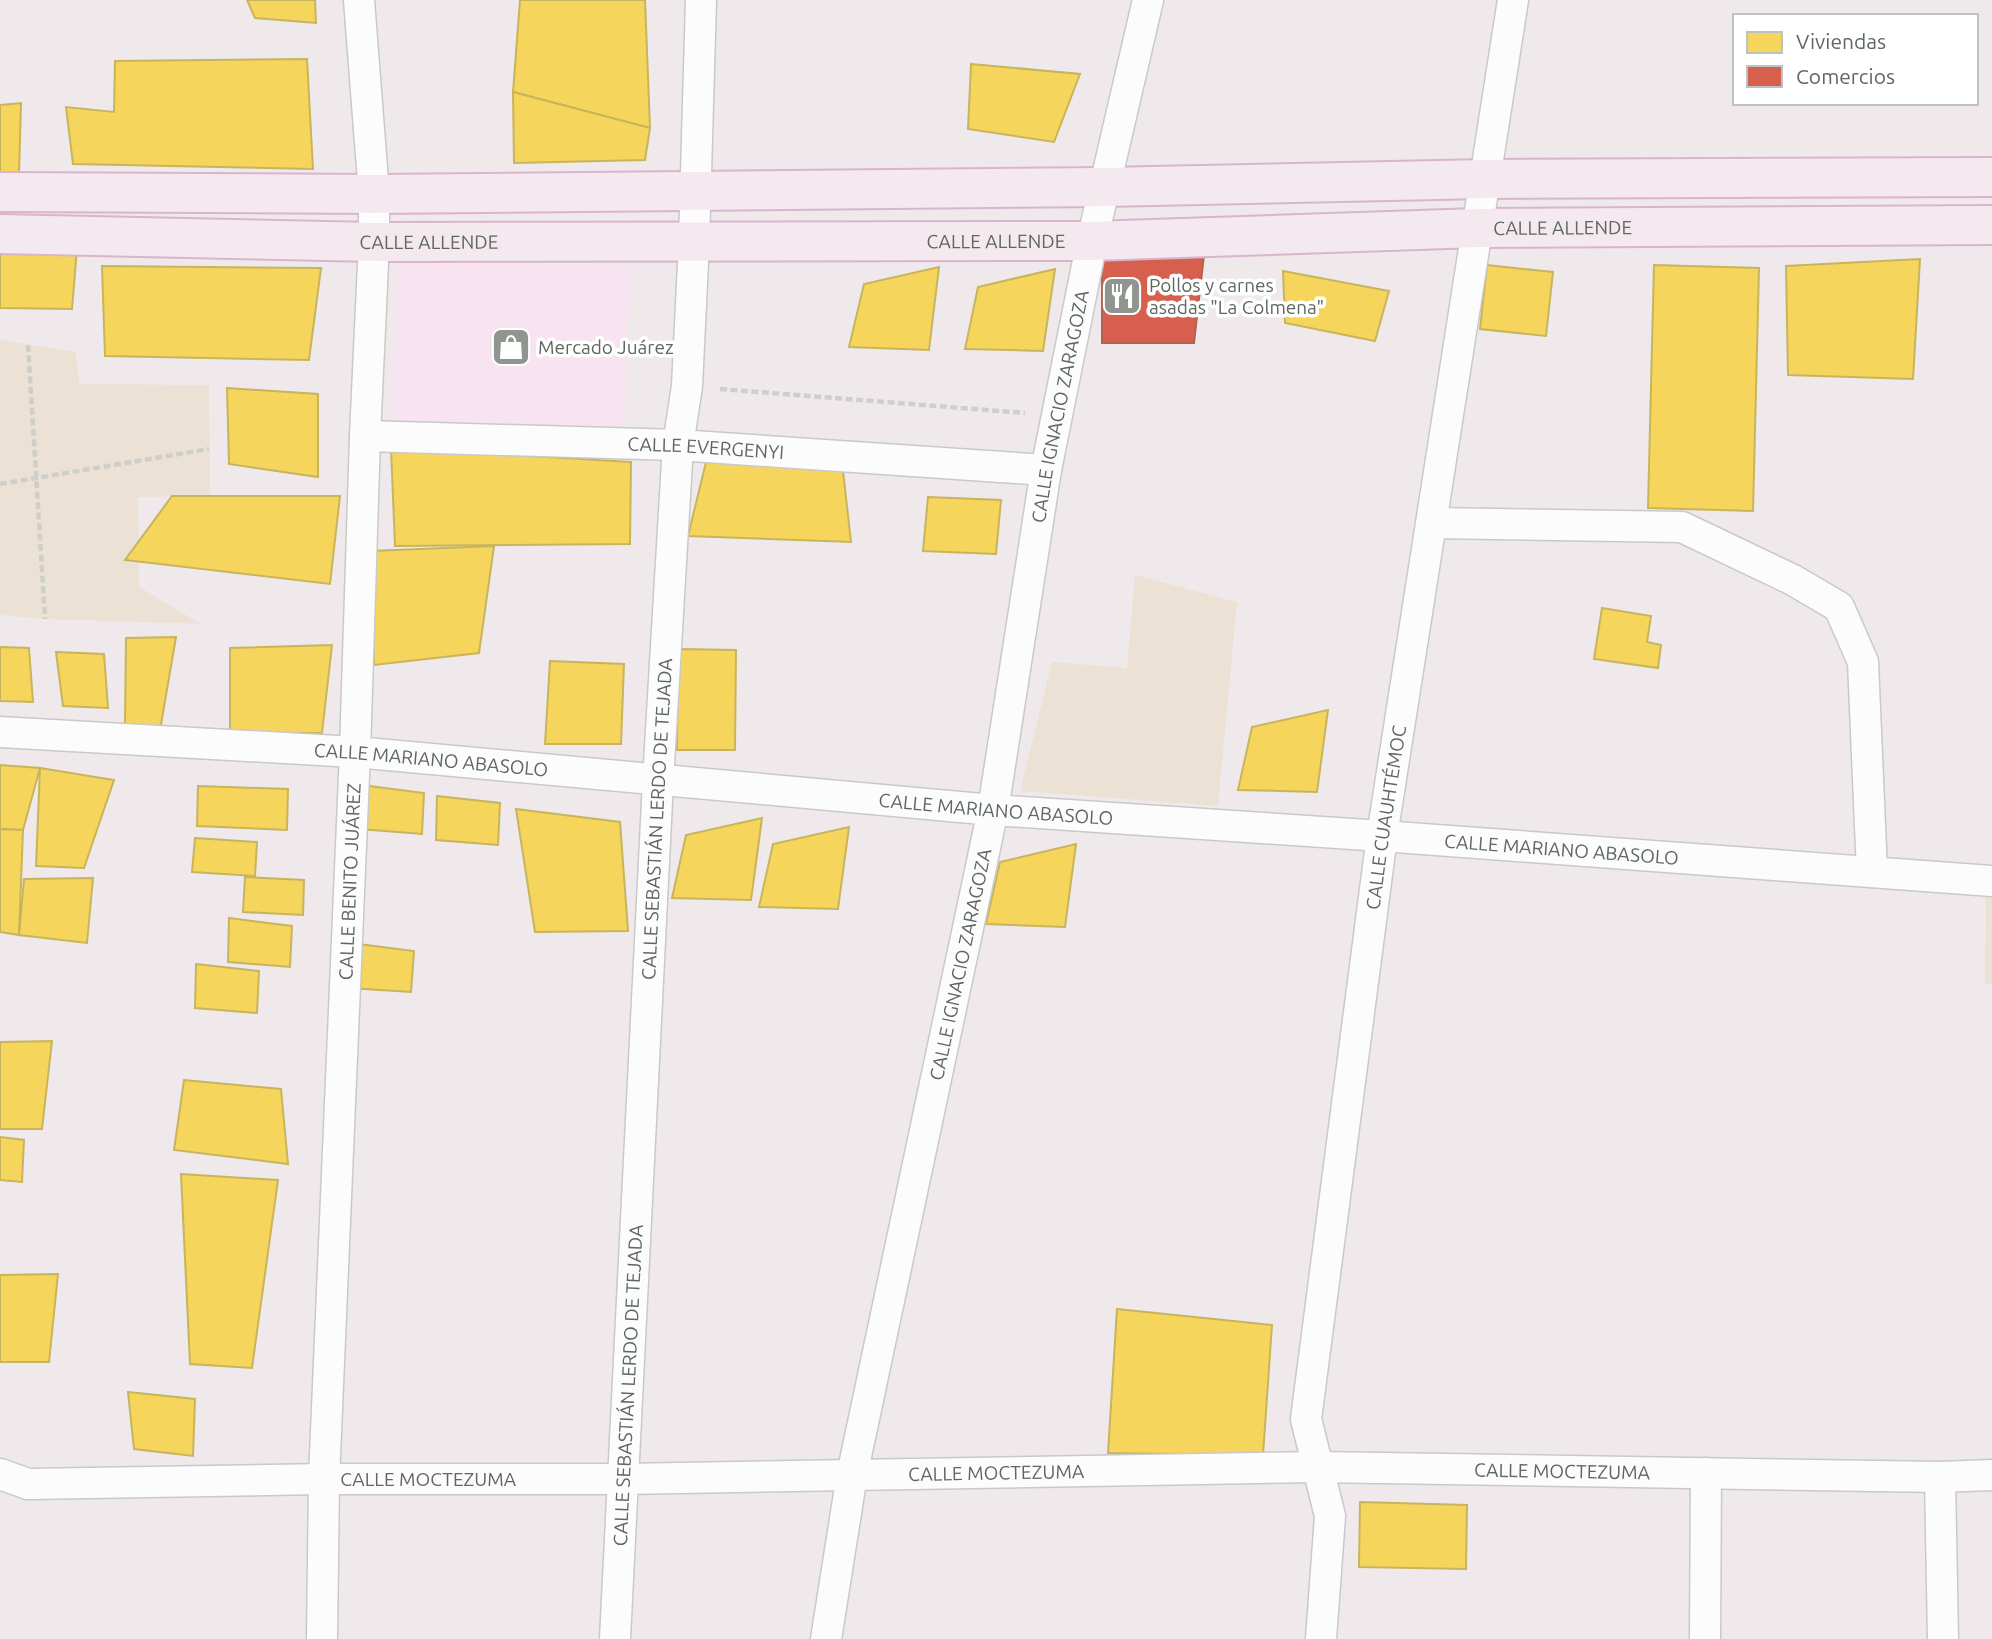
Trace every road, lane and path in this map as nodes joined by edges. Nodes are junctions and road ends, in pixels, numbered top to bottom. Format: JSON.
{"nodes":[{"id":1,"x":359,"y":0,"type":"edge"},
{"id":2,"x":701,"y":0,"type":"edge"},
{"id":3,"x":1148,"y":0,"type":"edge"},
{"id":4,"x":1513,"y":0,"type":"edge"},
{"id":5,"x":1992,"y":177,"type":"edge"},
{"id":6,"x":1486,"y":179,"type":"junction"},
{"id":7,"x":1106,"y":187,"type":"junction"},
{"id":8,"x":695,"y":190,"type":"junction"},
{"id":9,"x":0,"y":192,"type":"edge"},
{"id":10,"x":374,"y":194,"type":"junction"},
{"id":11,"x":1992,"y":225,"type":"edge"},
{"id":12,"x":1477,"y":228,"type":"junction"},
{"id":13,"x":0,"y":234,"type":"edge"},
{"id":14,"x":1093,"y":241,"type":"junction"},
{"id":15,"x":374,"y":242,"type":"junction"},
{"id":16,"x":694,"y":242,"type":"junction"},
{"id":17,"x":28,"y":345,"type":"dead end"},
{"id":18,"x":687,"y":386,"type":"junction"},
{"id":19,"x":1057,"y":416,"type":"junction"},
{"id":20,"x":365,"y":436,"type":"junction"},
{"id":21,"x":678,"y":445,"type":"junction"},
{"id":22,"x":209,"y":449,"type":"dead end"},
{"id":23,"x":1046,"y":470,"type":"junction"},
{"id":24,"x":37,"y":478,"type":"junction"},
{"id":25,"x":0,"y":484,"type":"edge"},
{"id":26,"x":1432,"y":523,"type":"junction"},
{"id":27,"x":44,"y":619,"type":"dead end"},
{"id":28,"x":0,"y":732,"type":"edge"},
{"id":29,"x":355,"y":751,"type":"junction"},
{"id":30,"x":657,"y":781,"type":"junction"},
{"id":31,"x":993,"y":810,"type":"junction"},
{"id":32,"x":1382,"y":836,"type":"junction"},
{"id":33,"x":1872,"y":872,"type":"junction"},
{"id":34,"x":1992,"y":880,"type":"edge"},
{"id":35,"x":1317,"y":1467,"type":"junction"},
{"id":36,"x":1706,"y":1473,"type":"junction"},
{"id":37,"x":0,"y":1474,"type":"edge"},
{"id":38,"x":852,"y":1475,"type":"junction"},
{"id":39,"x":1992,"y":1475,"type":"edge"},
{"id":40,"x":1940,"y":1476,"type":"junction"},
{"id":41,"x":324,"y":1479,"type":"junction"},
{"id":42,"x":624,"y":1479,"type":"junction"},
{"id":43,"x":322,"y":1639,"type":"edge"},
{"id":44,"x":615,"y":1639,"type":"edge"},
{"id":45,"x":826,"y":1639,"type":"edge"},
{"id":46,"x":1321,"y":1639,"type":"edge"},
{"id":47,"x":1705,"y":1639,"type":"edge"},
{"id":48,"x":1943,"y":1639,"type":"edge"}],
"edges":[{"from":1,"to":10,"type":"street","name":"CALLE BENITO JUÁREZ"},
{"from":2,"to":8,"type":"street","name":"CALLE SEBASTIÁN LERDO DE TEJADA"},
{"from":3,"to":7,"type":"street","name":"CALLE IGNACIO ZARAGOZA"},
{"from":4,"to":6,"type":"street","name":"CALLE CUAUHTÉMOC"},
{"from":5,"to":6,"type":"main road"},
{"from":6,"to":7,"type":"main road"},
{"from":6,"to":12,"type":"street","name":"CALLE CUAUHTÉMOC"},
{"from":7,"to":8,"type":"main road"},
{"from":7,"to":14,"type":"street","name":"CALLE IGNACIO ZARAGOZA"},
{"from":8,"to":10,"type":"main road"},
{"from":8,"to":16,"type":"street","name":"CALLE SEBASTIÁN LERDO DE TEJADA"},
{"from":9,"to":10,"type":"main road"},
{"from":10,"to":15,"type":"street","name":"CALLE BENITO JUÁREZ"},
{"from":11,"to":12,"type":"main road","name":"CALLE ALLENDE"},
{"from":12,"to":14,"type":"main road","name":"CALLE ALLENDE"},
{"from":12,"to":26,"type":"street","name":"CALLE CUAUHTÉMOC"},
{"from":13,"to":15,"type":"main road","name":"CALLE ALLENDE"},
{"from":14,"to":16,"type":"main road","name":"CALLE ALLENDE"},
{"from":14,"to":19,"type":"street","name":"CALLE IGNACIO ZARAGOZA"},
{"from":15,"to":16,"type":"main road","name":"CALLE ALLENDE"},
{"from":15,"to":20,"type":"street","name":"CALLE BENITO JUÁREZ"},
{"from":16,"to":18,"type":"street","name":"CALLE SEBASTIÁN LERDO DE TEJADA"},
{"from":17,"to":24,"type":"path"},
{"from":18,"to":19,"type":"path"},
{"from":18,"to":21,"type":"street","name":"CALLE SEBASTIÁN LERDO DE TEJADA"},
{"from":19,"to":23,"type":"street","name":"CALLE IGNACIO ZARAGOZA"},
{"from":20,"to":21,"type":"street","name":"CALLE EVERGENYI"},
{"from":20,"to":29,"type":"street","name":"CALLE BENITO JUÁREZ"},
{"from":21,"to":23,"type":"street","name":"CALLE EVERGENYI"},
{"from":21,"to":30,"type":"street","name":"CALLE SEBASTIÁN LERDO DE TEJADA"},
{"from":22,"to":24,"type":"path"},
{"from":23,"to":31,"type":"street","name":"CALLE IGNACIO ZARAGOZA"},
{"from":24,"to":25,"type":"path"},
{"from":24,"to":27,"type":"path"},
{"from":26,"to":32,"type":"street","name":"CALLE CUAUHTÉMOC"},
{"from":26,"to":33,"type":"street"},
{"from":28,"to":29,"type":"street","name":"CALLE MARIANO ABASOLO"},
{"from":29,"to":30,"type":"street","name":"CALLE MARIANO ABASOLO"},
{"from":29,"to":41,"type":"street","name":"CALLE BENITO JUÁREZ"},
{"from":30,"to":31,"type":"street","name":"CALLE MARIANO ABASOLO"},
{"from":30,"to":42,"type":"street","name":"CALLE SEBASTIÁN LERDO DE TEJADA"},
{"from":31,"to":32,"type":"street","name":"CALLE MARIANO ABASOLO"},
{"from":31,"to":38,"type":"street","name":"CALLE IGNACIO ZARAGOZA"},
{"from":32,"to":33,"type":"street","name":"CALLE MARIANO ABASOLO"},
{"from":32,"to":35,"type":"street","name":"CALLE CUAUHTÉMOC"},
{"from":33,"to":34,"type":"street","name":"CALLE MARIANO ABASOLO"},
{"from":35,"to":36,"type":"street","name":"CALLE MOCTEZUMA"},
{"from":35,"to":38,"type":"street","name":"CALLE MOCTEZUMA"},
{"from":35,"to":46,"type":"street","name":"CALLE CUAUHTÉMOC"},
{"from":36,"to":40,"type":"street","name":"CALLE MOCTEZUMA"},
{"from":36,"to":47,"type":"street"},
{"from":37,"to":41,"type":"street","name":"CALLE MOCTEZUMA"},
{"from":38,"to":42,"type":"street","name":"CALLE MOCTEZUMA"},
{"from":38,"to":45,"type":"street","name":"CALLE IGNACIO ZARAGOZA"},
{"from":39,"to":40,"type":"street","name":"CALLE MOCTEZUMA"},
{"from":40,"to":48,"type":"street"},
{"from":41,"to":42,"type":"street","name":"CALLE MOCTEZUMA"},
{"from":41,"to":43,"type":"street","name":"CALLE BENITO JUÁREZ"},
{"from":42,"to":44,"type":"street","name":"CALLE SEBASTIÁN LERDO DE TEJADA"}]}
